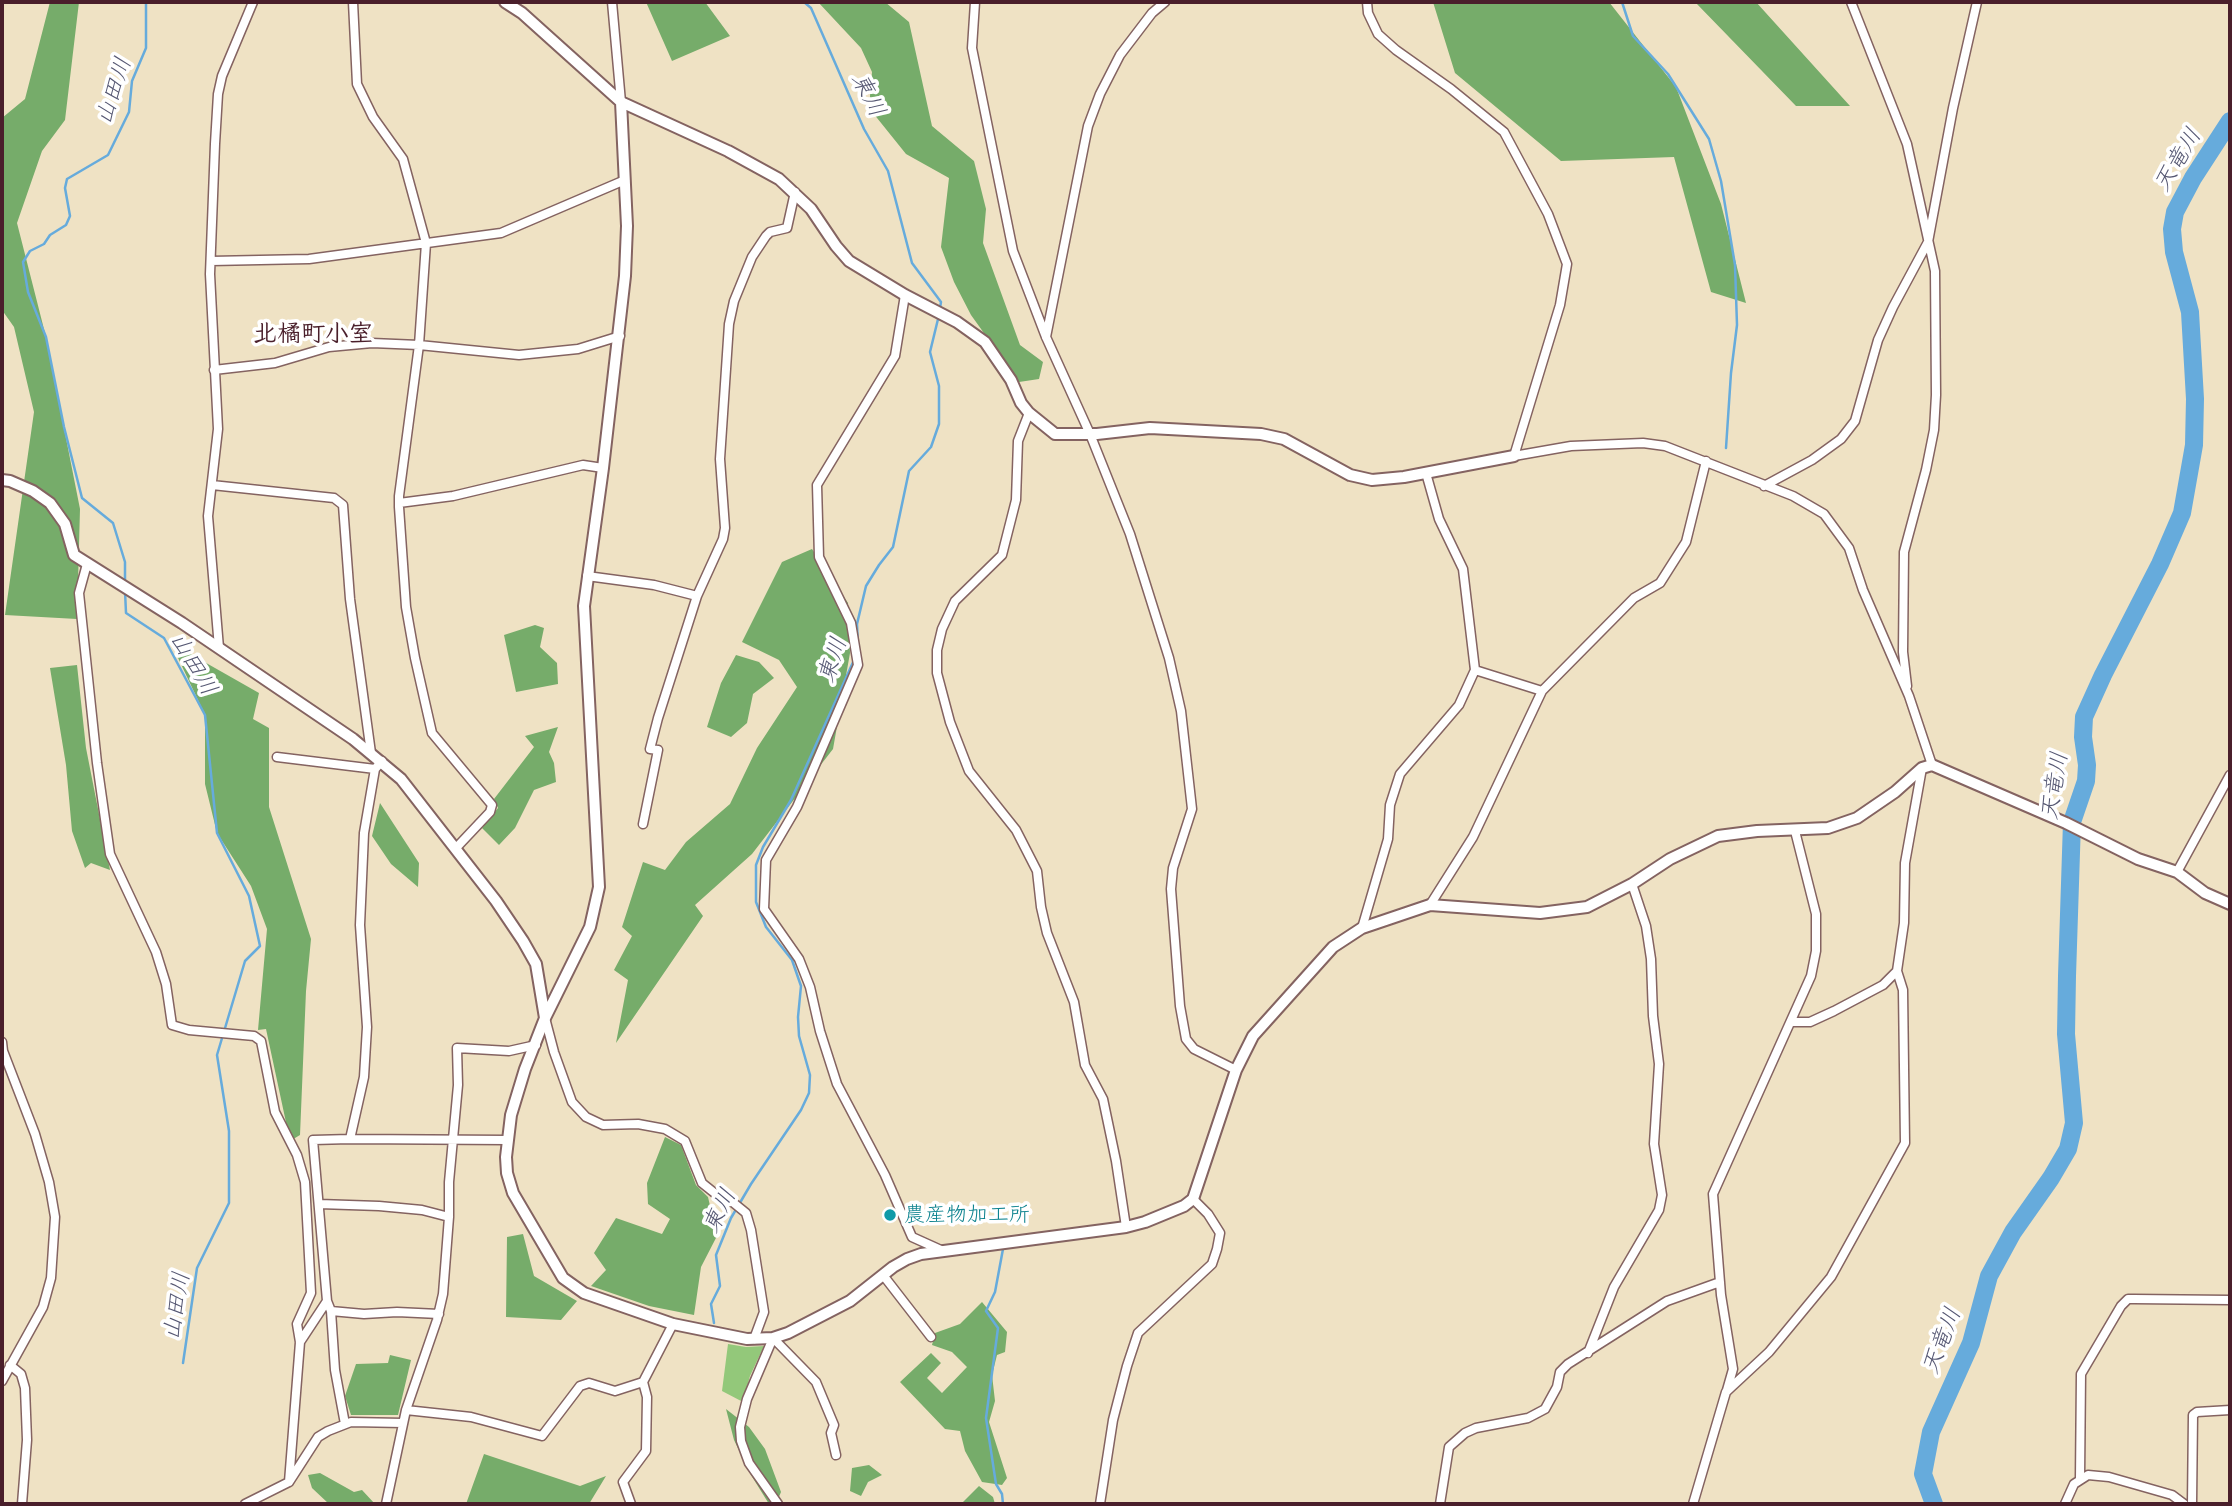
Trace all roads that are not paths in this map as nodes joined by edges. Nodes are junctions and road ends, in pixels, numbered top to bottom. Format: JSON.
{"nodes":[{"id":1,"x":253,"y":2,"type":"edge"},
{"id":2,"x":353,"y":2,"type":"edge"},
{"id":3,"x":505,"y":2,"type":"edge"},
{"id":4,"x":612,"y":2,"type":"edge"},
{"id":5,"x":975,"y":2,"type":"edge"},
{"id":6,"x":1165,"y":2,"type":"edge"},
{"id":7,"x":1367,"y":2,"type":"edge"},
{"id":8,"x":1851,"y":2,"type":"edge"},
{"id":9,"x":1977,"y":2,"type":"edge"},
{"id":10,"x":621,"y":102,"type":"junction"},
{"id":11,"x":625,"y":180,"type":"junction"},
{"id":12,"x":795,"y":192,"type":"junction"},
{"id":13,"x":1928,"y":242,"type":"junction"},
{"id":14,"x":426,"y":243,"type":"junction"},
{"id":15,"x":211,"y":261,"type":"junction"},
{"id":16,"x":905,"y":295,"type":"junction"},
{"id":17,"x":620,"y":336,"type":"junction"},
{"id":18,"x":1046,"y":337,"type":"junction"},
{"id":19,"x":419,"y":345,"type":"junction"},
{"id":20,"x":214,"y":370,"type":"junction"},
{"id":21,"x":1029,"y":413,"type":"junction"},
{"id":22,"x":1090,"y":434,"type":"junction"},
{"id":23,"x":1514,"y":456,"type":"junction"},
{"id":24,"x":1706,"y":461,"type":"junction"},
{"id":25,"x":603,"y":468,"type":"junction"},
{"id":26,"x":1426,"y":473,"type":"junction"},
{"id":27,"x":2,"y":480,"type":"edge"},
{"id":28,"x":212,"y":485,"type":"junction"},
{"id":29,"x":1764,"y":486,"type":"junction"},
{"id":30,"x":399,"y":503,"type":"junction"},
{"id":31,"x":87,"y":564,"type":"junction"},
{"id":32,"x":587,"y":576,"type":"junction"},
{"id":33,"x":697,"y":596,"type":"junction"},
{"id":34,"x":219,"y":648,"type":"junction"},
{"id":35,"x":1475,"y":670,"type":"junction"},
{"id":36,"x":1542,"y":691,"type":"junction"},
{"id":37,"x":1909,"y":696,"type":"junction"},
{"id":38,"x":371,"y":753,"type":"junction"},
{"id":39,"x":277,"y":757,"type":"dead end"},
{"id":40,"x":378,"y":765,"type":"junction"},
{"id":41,"x":1927,"y":766,"type":"junction"},
{"id":42,"x":2230,"y":775,"type":"edge"},
{"id":43,"x":643,"y":824,"type":"dead end"},
{"id":44,"x":1795,"y":831,"type":"junction"},
{"id":45,"x":456,"y":848,"type":"junction"},
{"id":46,"x":2177,"y":872,"type":"junction"},
{"id":47,"x":1632,"y":884,"type":"junction"},
{"id":48,"x":2230,"y":904,"type":"edge"},
{"id":49,"x":1430,"y":905,"type":"junction"},
{"id":50,"x":1362,"y":928,"type":"junction"},
{"id":51,"x":1897,"y":971,"type":"junction"},
{"id":52,"x":545,"y":1018,"type":"junction"},
{"id":53,"x":1791,"y":1022,"type":"junction"},
{"id":54,"x":2,"y":1041,"type":"edge"},
{"id":55,"x":536,"y":1045,"type":"junction"},
{"id":56,"x":1236,"y":1070,"type":"junction"},
{"id":57,"x":453,"y":1138,"type":"junction"},
{"id":58,"x":350,"y":1139,"type":"junction"},
{"id":59,"x":508,"y":1140,"type":"junction"},
{"id":60,"x":1193,"y":1199,"type":"junction"},
{"id":61,"x":319,"y":1204,"type":"junction"},
{"id":62,"x":449,"y":1217,"type":"junction"},
{"id":63,"x":1126,"y":1227,"type":"junction"},
{"id":64,"x":943,"y":1251,"type":"junction"},
{"id":65,"x":883,"y":1275,"type":"junction"},
{"id":66,"x":1720,"y":1282,"type":"junction"},
{"id":67,"x":2230,"y":1300,"type":"edge"},
{"id":68,"x":327,"y":1301,"type":"junction"},
{"id":69,"x":331,"y":1311,"type":"junction"},
{"id":70,"x":439,"y":1314,"type":"junction"},
{"id":71,"x":674,"y":1324,"type":"junction"},
{"id":72,"x":930,"y":1337,"type":"dead end"},
{"id":73,"x":773,"y":1338,"type":"junction"},
{"id":74,"x":754,"y":1339,"type":"junction"},
{"id":75,"x":300,"y":1342,"type":"junction"},
{"id":76,"x":1588,"y":1353,"type":"junction"},
{"id":77,"x":10,"y":1365,"type":"junction"},
{"id":78,"x":2,"y":1381,"type":"edge"},
{"id":79,"x":643,"y":1382,"type":"junction"},
{"id":80,"x":1726,"y":1392,"type":"junction"},
{"id":81,"x":406,"y":1410,"type":"junction"},
{"id":82,"x":2230,"y":1410,"type":"edge"},
{"id":83,"x":403,"y":1423,"type":"junction"},
{"id":84,"x":345,"y":1424,"type":"junction"},
{"id":85,"x":836,"y":1455,"type":"dead end"},
{"id":86,"x":2080,"y":1478,"type":"junction"},
{"id":87,"x":289,"y":1482,"type":"junction"},
{"id":88,"x":22,"y":1504,"type":"edge"},
{"id":89,"x":245,"y":1504,"type":"edge"},
{"id":90,"x":386,"y":1504,"type":"edge"},
{"id":91,"x":631,"y":1504,"type":"edge"},
{"id":92,"x":778,"y":1504,"type":"edge"},
{"id":93,"x":1100,"y":1504,"type":"edge"},
{"id":94,"x":1440,"y":1504,"type":"edge"},
{"id":95,"x":1693,"y":1504,"type":"edge"},
{"id":96,"x":2065,"y":1504,"type":"edge"},
{"id":97,"x":2184,"y":1504,"type":"edge"},
{"id":98,"x":2192,"y":1504,"type":"edge"}],
"edges":[{"from":1,"to":15,"type":"street"},
{"from":2,"to":14,"type":"street"},
{"from":3,"to":10,"type":"street"},
{"from":4,"to":10,"type":"street"},
{"from":5,"to":18,"type":"street"},
{"from":6,"to":18,"type":"street"},
{"from":7,"to":23,"type":"street"},
{"from":8,"to":13,"type":"street"},
{"from":9,"to":13,"type":"street"},
{"from":10,"to":11,"type":"street"},
{"from":10,"to":12,"type":"street"},
{"from":11,"to":14,"type":"street"},
{"from":11,"to":17,"type":"street"},
{"from":12,"to":16,"type":"street"},
{"from":12,"to":33,"type":"street"},
{"from":13,"to":29,"type":"street"},
{"from":13,"to":37,"type":"street"},
{"from":14,"to":15,"type":"street"},
{"from":14,"to":19,"type":"street"},
{"from":15,"to":20,"type":"street"},
{"from":16,"to":21,"type":"street"},
{"from":16,"to":64,"type":"street"},
{"from":17,"to":19,"type":"street"},
{"from":17,"to":25,"type":"street"},
{"from":18,"to":22,"type":"street"},
{"from":19,"to":20,"type":"street"},
{"from":19,"to":30,"type":"street"},
{"from":20,"to":28,"type":"street"},
{"from":21,"to":22,"type":"street"},
{"from":21,"to":63,"type":"street"},
{"from":22,"to":26,"type":"street"},
{"from":22,"to":56,"type":"street"},
{"from":23,"to":24,"type":"street"},
{"from":23,"to":26,"type":"street"},
{"from":24,"to":29,"type":"street"},
{"from":24,"to":36,"type":"street"},
{"from":25,"to":30,"type":"street"},
{"from":25,"to":32,"type":"street"},
{"from":26,"to":35,"type":"street"},
{"from":27,"to":31,"type":"street"},
{"from":28,"to":34,"type":"street"},
{"from":28,"to":38,"type":"street"},
{"from":29,"to":37,"type":"street"},
{"from":30,"to":45,"type":"street"},
{"from":31,"to":34,"type":"street"},
{"from":31,"to":75,"type":"street"},
{"from":32,"to":33,"type":"street"},
{"from":32,"to":52,"type":"street"},
{"from":33,"to":43,"type":"street"},
{"from":34,"to":38,"type":"street"},
{"from":35,"to":36,"type":"street"},
{"from":35,"to":50,"type":"street"},
{"from":36,"to":49,"type":"street"},
{"from":37,"to":41,"type":"street"},
{"from":38,"to":40,"type":"street"},
{"from":39,"to":40,"type":"street"},
{"from":40,"to":45,"type":"street"},
{"from":40,"to":58,"type":"street"},
{"from":41,"to":44,"type":"street"},
{"from":41,"to":46,"type":"street"},
{"from":41,"to":51,"type":"street"},
{"from":42,"to":46,"type":"street"},
{"from":44,"to":47,"type":"street"},
{"from":44,"to":53,"type":"street"},
{"from":45,"to":52,"type":"street"},
{"from":46,"to":48,"type":"street"},
{"from":47,"to":49,"type":"street"},
{"from":47,"to":76,"type":"street"},
{"from":49,"to":50,"type":"street"},
{"from":50,"to":56,"type":"street"},
{"from":51,"to":53,"type":"street"},
{"from":51,"to":80,"type":"street"},
{"from":52,"to":55,"type":"street"},
{"from":52,"to":74,"type":"street"},
{"from":53,"to":66,"type":"street"},
{"from":54,"to":77,"type":"street"},
{"from":55,"to":57,"type":"street"},
{"from":55,"to":59,"type":"street"},
{"from":56,"to":60,"type":"street"},
{"from":57,"to":58,"type":"street"},
{"from":57,"to":59,"type":"street"},
{"from":57,"to":62,"type":"street"},
{"from":58,"to":61,"type":"street"},
{"from":59,"to":71,"type":"street"},
{"from":60,"to":63,"type":"street"},
{"from":60,"to":93,"type":"street"},
{"from":61,"to":62,"type":"street"},
{"from":61,"to":68,"type":"street"},
{"from":62,"to":70,"type":"street"},
{"from":63,"to":64,"type":"street"},
{"from":64,"to":65,"type":"street"},
{"from":65,"to":72,"type":"street"},
{"from":65,"to":73,"type":"street"},
{"from":66,"to":76,"type":"street"},
{"from":66,"to":80,"type":"street"},
{"from":67,"to":86,"type":"street"},
{"from":68,"to":69,"type":"street"},
{"from":68,"to":75,"type":"street"},
{"from":69,"to":70,"type":"street"},
{"from":69,"to":84,"type":"street"},
{"from":70,"to":81,"type":"street"},
{"from":71,"to":74,"type":"street"},
{"from":71,"to":79,"type":"street"},
{"from":73,"to":74,"type":"street"},
{"from":73,"to":85,"type":"street"},
{"from":73,"to":92,"type":"street"},
{"from":75,"to":87,"type":"street"},
{"from":76,"to":94,"type":"street"},
{"from":77,"to":78,"type":"street"},
{"from":77,"to":88,"type":"street"},
{"from":79,"to":81,"type":"street"},
{"from":79,"to":91,"type":"street"},
{"from":80,"to":95,"type":"street"},
{"from":81,"to":83,"type":"street"},
{"from":82,"to":98,"type":"street"},
{"from":83,"to":84,"type":"street"},
{"from":83,"to":90,"type":"street"},
{"from":84,"to":87,"type":"street"},
{"from":86,"to":96,"type":"street"},
{"from":86,"to":97,"type":"street"},
{"from":87,"to":89,"type":"street"}]}
